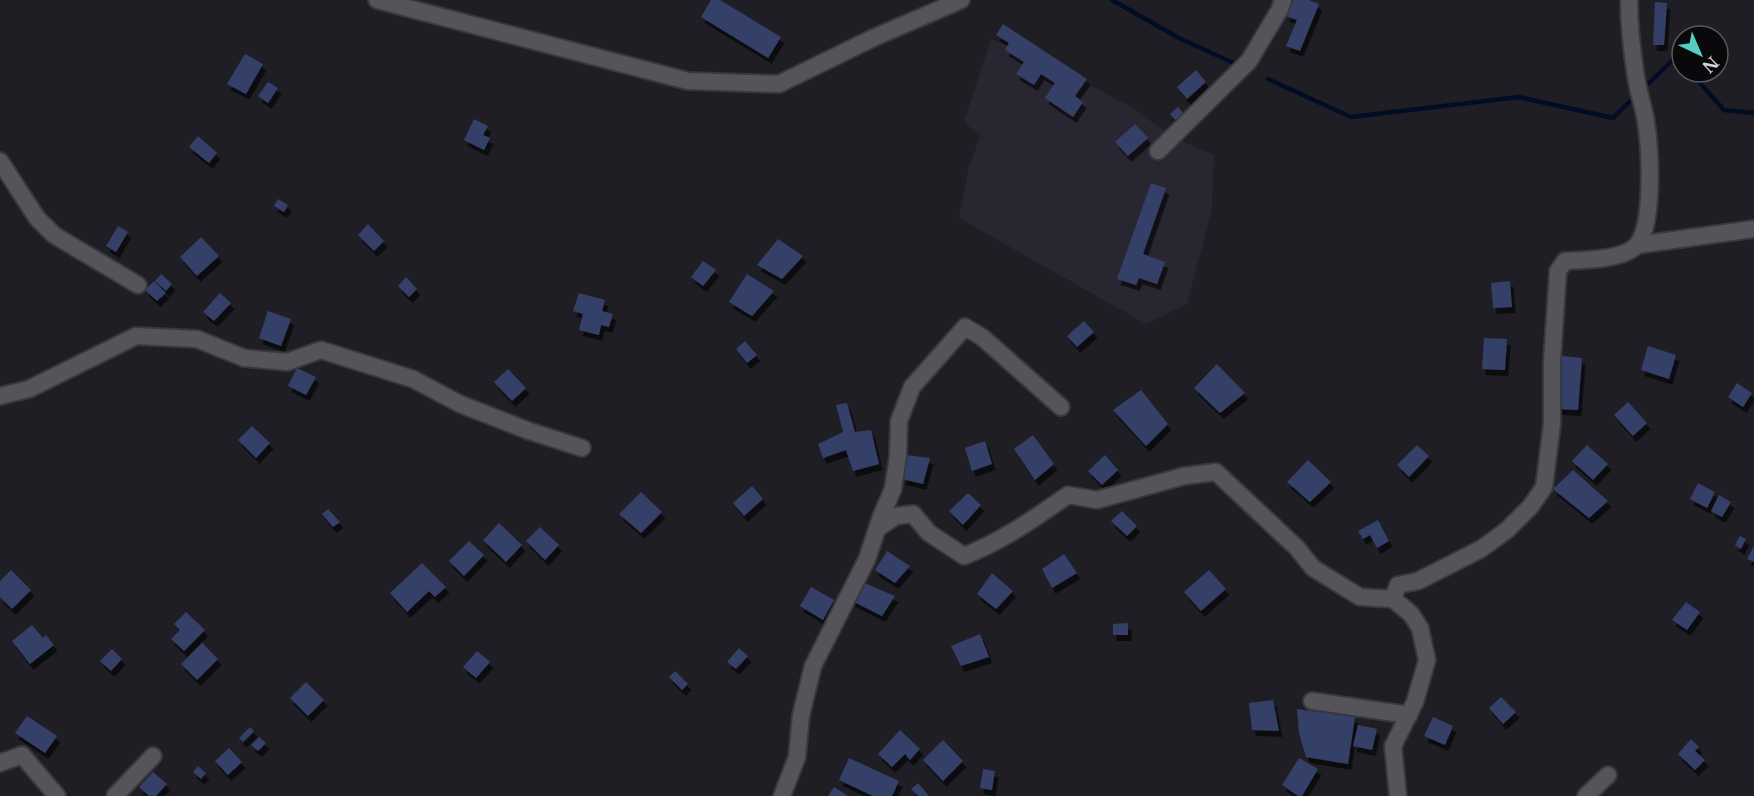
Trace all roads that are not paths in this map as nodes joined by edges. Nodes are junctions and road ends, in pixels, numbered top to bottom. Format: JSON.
{"nodes":[{"id":1,"x":377,"y":0,"type":"edge"},
{"id":2,"x":961,"y":0,"type":"edge"},
{"id":3,"x":1283,"y":0,"type":"edge"},
{"id":4,"x":1629,"y":0,"type":"edge"},
{"id":5,"x":1158,"y":151,"type":"dead end"},
{"id":6,"x":0,"y":161,"type":"edge"},
{"id":7,"x":1754,"y":230,"type":"edge"},
{"id":8,"x":1637,"y":245,"type":"junction"},
{"id":9,"x":138,"y":285,"type":"dead end"},
{"id":10,"x":0,"y":396,"type":"edge"},
{"id":11,"x":1061,"y":407,"type":"dead end"},
{"id":12,"x":582,"y":448,"type":"dead end"},
{"id":13,"x":878,"y":528,"type":"junction"},
{"id":14,"x":1393,"y":599,"type":"junction"},
{"id":15,"x":1312,"y":701,"type":"dead end"},
{"id":16,"x":1409,"y":715,"type":"junction"},
{"id":17,"x":153,"y":756,"type":"dead end"},
{"id":18,"x":0,"y":763,"type":"edge"},
{"id":19,"x":1608,"y":775,"type":"dead end"},
{"id":20,"x":57,"y":796,"type":"edge"},
{"id":21,"x":115,"y":796,"type":"edge"},
{"id":22,"x":782,"y":796,"type":"edge"},
{"id":23,"x":1398,"y":796,"type":"edge"},
{"id":24,"x":1586,"y":796,"type":"edge"}],
"edges":[{"from":1,"to":2,"type":"street"},
{"from":3,"to":5,"type":"street"},
{"from":4,"to":8,"type":"street"},
{"from":6,"to":9,"type":"street"},
{"from":7,"to":8,"type":"street"},
{"from":8,"to":14,"type":"street"},
{"from":10,"to":12,"type":"street"},
{"from":11,"to":13,"type":"street"},
{"from":13,"to":14,"type":"street"},
{"from":13,"to":22,"type":"street"},
{"from":14,"to":16,"type":"street"},
{"from":15,"to":16,"type":"street"},
{"from":16,"to":23,"type":"street"},
{"from":17,"to":21,"type":"street"},
{"from":18,"to":20,"type":"street"},
{"from":19,"to":24,"type":"street"}]}
